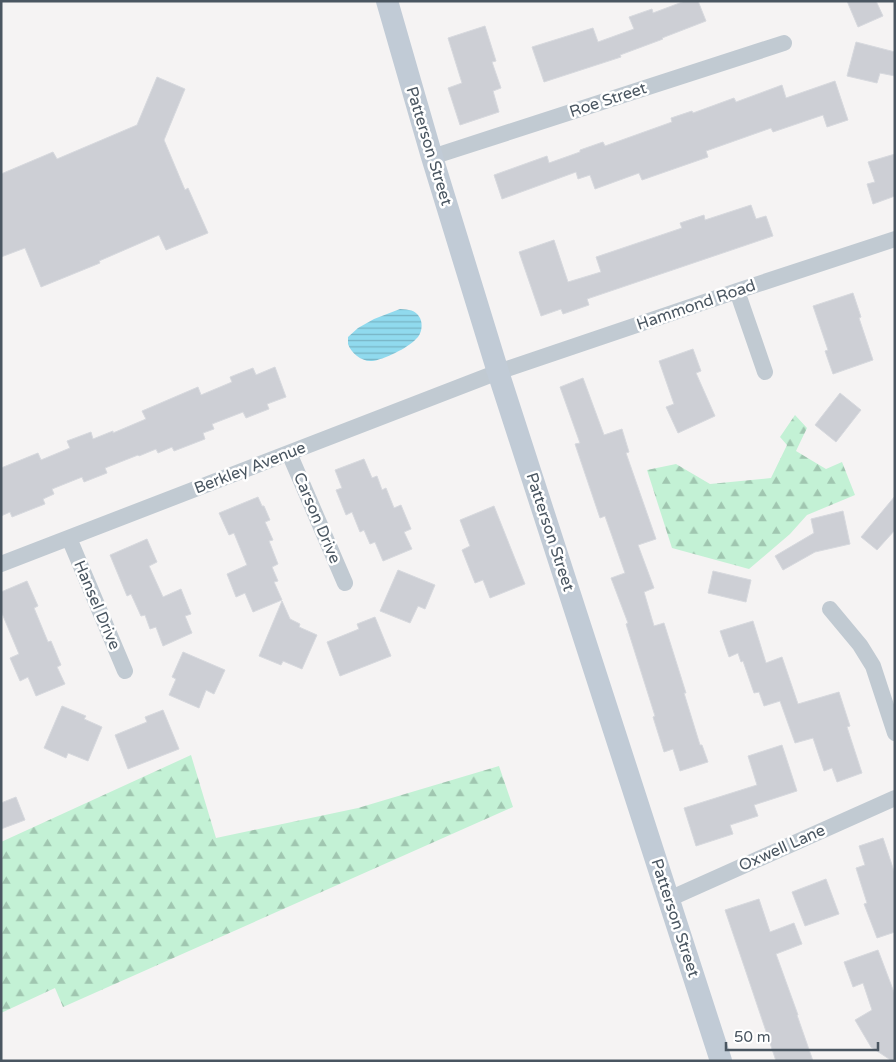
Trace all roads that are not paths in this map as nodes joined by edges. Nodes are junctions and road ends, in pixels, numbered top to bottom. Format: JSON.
{"nodes":[{"id":1,"x":387,"y":1,"type":"edge"},
{"id":2,"x":784,"y":43,"type":"dead end"},
{"id":3,"x":432,"y":158,"type":"junction"},
{"id":4,"x":895,"y":239,"type":"edge"},
{"id":5,"x":737,"y":291,"type":"junction"},
{"id":6,"x":498,"y":372,"type":"junction"},
{"id":7,"x":765,"y":372,"type":"dead end"},
{"id":8,"x":289,"y":453,"type":"junction"},
{"id":9,"x":69,"y":538,"type":"junction"},
{"id":10,"x":1,"y":564,"type":"edge"},
{"id":11,"x":345,"y":583,"type":"dead end"},
{"id":12,"x":830,"y":609,"type":"dead end"},
{"id":13,"x":124,"y":671,"type":"dead end"},
{"id":14,"x":895,"y":733,"type":"edge"},
{"id":15,"x":895,"y":798,"type":"edge"},
{"id":16,"x":669,"y":899,"type":"junction"},
{"id":17,"x":721,"y":1061,"type":"edge"}],
"edges":[{"from":1,"to":3,"type":"street","name":"Patterson Street"},
{"from":2,"to":3,"type":"street","name":"Roe Street"},
{"from":3,"to":6,"type":"street","name":"Patterson Street"},
{"from":4,"to":5,"type":"street","name":"Hammond Road"},
{"from":5,"to":6,"type":"street","name":"Hammond Road"},
{"from":5,"to":7,"type":"street"},
{"from":6,"to":8,"type":"street","name":"Berkley Avenue"},
{"from":6,"to":16,"type":"street","name":"Patterson Street"},
{"from":8,"to":9,"type":"street","name":"Berkley Avenue"},
{"from":8,"to":11,"type":"street","name":"Carson Drive"},
{"from":9,"to":10,"type":"street","name":"Berkley Avenue"},
{"from":9,"to":13,"type":"street","name":"Hansel Drive"},
{"from":12,"to":14,"type":"street"},
{"from":15,"to":16,"type":"street","name":"Oxwell Lane"},
{"from":16,"to":17,"type":"street","name":"Patterson Street"}]}
